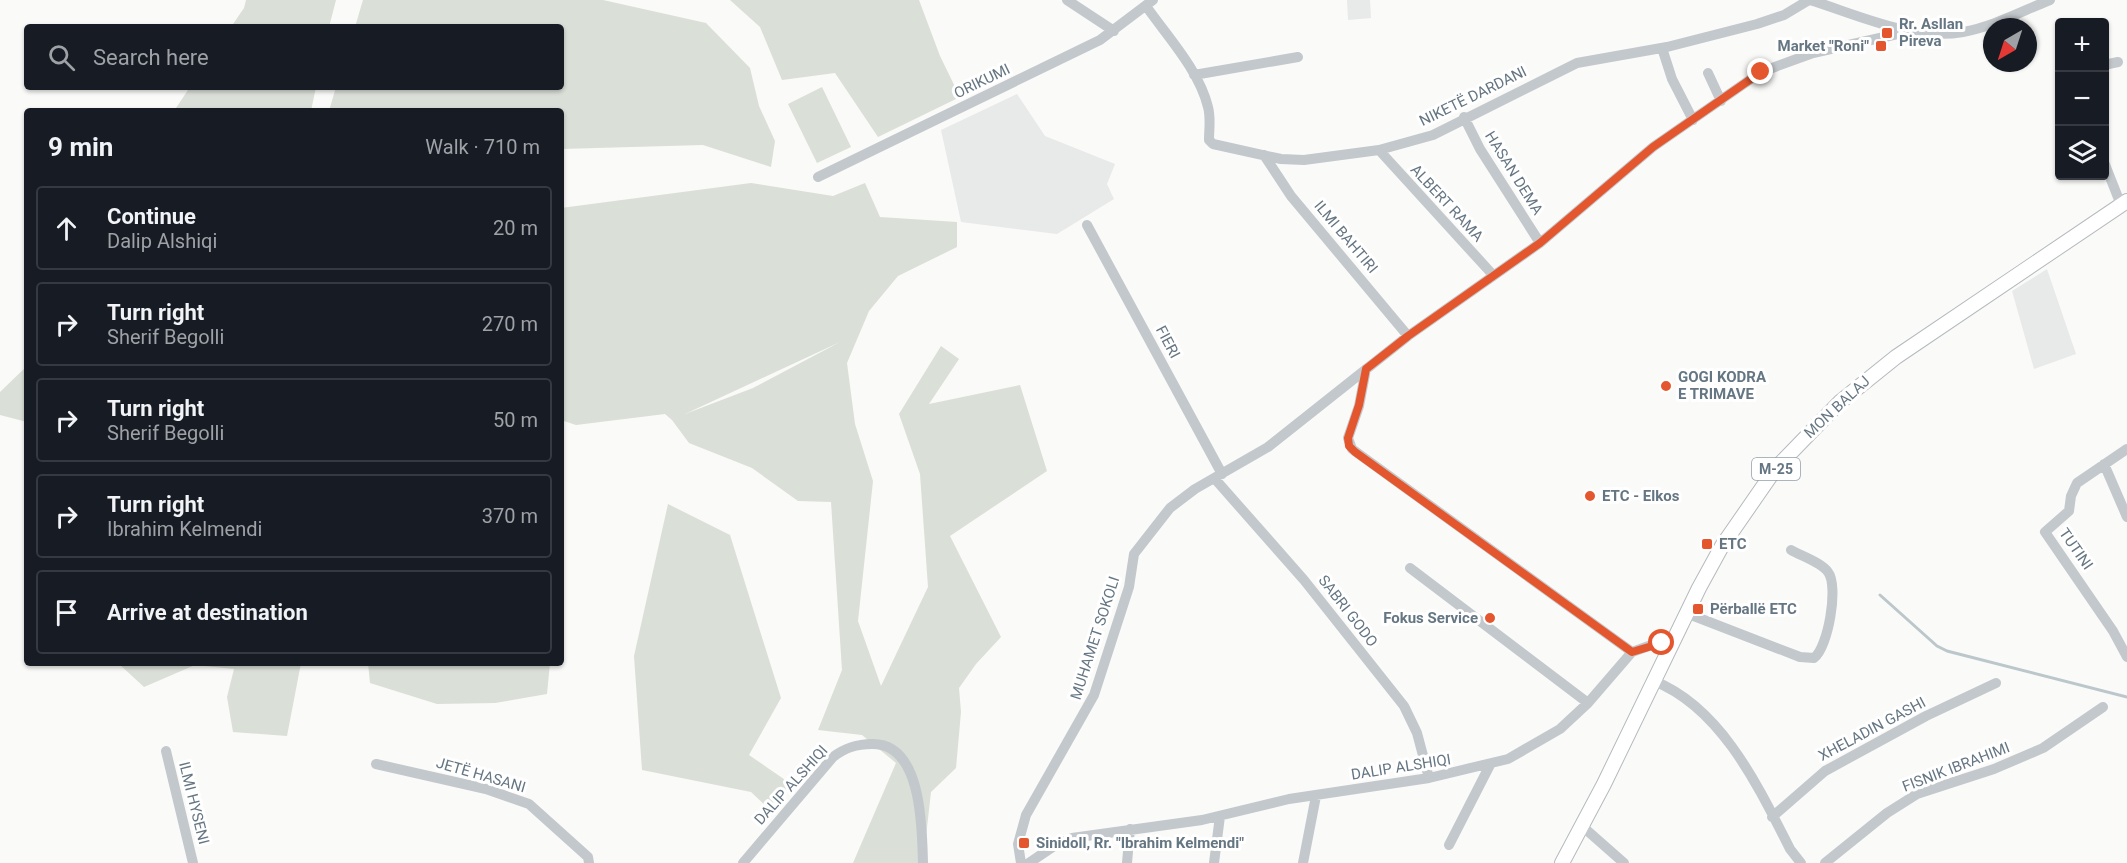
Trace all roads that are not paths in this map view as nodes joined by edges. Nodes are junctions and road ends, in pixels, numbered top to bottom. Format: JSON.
{"nodes":[{"id":1,"x":1067,"y":0,"type":"edge"},
{"id":2,"x":1810,"y":0,"type":"edge"},
{"id":3,"x":2049,"y":0,"type":"edge"},
{"id":4,"x":1149,"y":2,"type":"edge"},
{"id":5,"x":1114,"y":31,"type":"junction"},
{"id":6,"x":1911,"y":31,"type":"junction"},
{"id":7,"x":1662,"y":48,"type":"junction"},
{"id":8,"x":1298,"y":57,"type":"dead end"},
{"id":9,"x":2118,"y":62,"type":"dead end"},
{"id":10,"x":2109,"y":64,"type":"edge"},
{"id":11,"x":1708,"y":74,"type":"dead end"},
{"id":12,"x":1194,"y":75,"type":"junction"},
{"id":13,"x":1721,"y":101,"type":"junction"},
{"id":14,"x":1464,"y":117,"type":"junction"},
{"id":15,"x":1693,"y":120,"type":"junction"},
{"id":16,"x":1379,"y":150,"type":"junction"},
{"id":17,"x":1264,"y":155,"type":"junction"},
{"id":18,"x":2109,"y":172,"type":"edge"},
{"id":19,"x":818,"y":177,"type":"dead end"},
{"id":20,"x":2124,"y":203,"type":"edge"},
{"id":21,"x":1087,"y":225,"type":"dead end"},
{"id":22,"x":1540,"y":243,"type":"junction"},
{"id":23,"x":1493,"y":275,"type":"junction"},
{"id":24,"x":1408,"y":336,"type":"junction"},
{"id":25,"x":1366,"y":369,"type":"junction"},
{"id":26,"x":2127,"y":449,"type":"edge"},
{"id":27,"x":2104,"y":464,"type":"junction"},
{"id":28,"x":1219,"y":477,"type":"junction"},
{"id":29,"x":2127,"y":517,"type":"edge"},
{"id":30,"x":1791,"y":550,"type":"dead end"},
{"id":31,"x":1410,"y":568,"type":"dead end"},
{"id":32,"x":1686,"y":613,"type":"junction"},
{"id":33,"x":1672,"y":642,"type":"junction"},
{"id":34,"x":1632,"y":652,"type":"junction"},
{"id":35,"x":2127,"y":657,"type":"edge"},
{"id":36,"x":1654,"y":681,"type":"junction"},
{"id":37,"x":1996,"y":683,"type":"dead end"},
{"id":38,"x":1587,"y":703,"type":"junction"},
{"id":39,"x":2103,"y":707,"type":"dead end"},
{"id":40,"x":166,"y":751,"type":"dead end"},
{"id":41,"x":376,"y":764,"type":"dead end"},
{"id":42,"x":1490,"y":765,"type":"junction"},
{"id":43,"x":1429,"y":778,"type":"junction"},
{"id":44,"x":1316,"y":796,"type":"junction"},
{"id":45,"x":1220,"y":816,"type":"junction"},
{"id":46,"x":1772,"y":817,"type":"junction"},
{"id":47,"x":1582,"y":826,"type":"junction"},
{"id":48,"x":1130,"y":829,"type":"junction"},
{"id":49,"x":1449,"y":845,"type":"dead end"},
{"id":50,"x":193,"y":863,"type":"edge"},
{"id":51,"x":589,"y":863,"type":"edge"},
{"id":52,"x":743,"y":863,"type":"edge"},
{"id":53,"x":923,"y":863,"type":"edge"},
{"id":54,"x":1021,"y":863,"type":"edge"},
{"id":55,"x":1029,"y":863,"type":"edge"},
{"id":56,"x":1127,"y":863,"type":"edge"},
{"id":57,"x":1214,"y":863,"type":"edge"},
{"id":58,"x":1303,"y":863,"type":"edge"},
{"id":59,"x":1562,"y":863,"type":"edge"},
{"id":60,"x":1624,"y":863,"type":"edge"},
{"id":61,"x":1801,"y":863,"type":"edge"},
{"id":62,"x":1825,"y":863,"type":"edge"}],
"edges":[{"from":1,"to":5,"type":"street"},
{"from":2,"to":6,"type":"street"},
{"from":2,"to":7,"type":"street","name":"NIKETË DARDANI"},
{"from":3,"to":6,"type":"street"},
{"from":4,"to":5,"type":"street","name":"ORIKUMI"},
{"from":4,"to":12,"type":"street"},
{"from":5,"to":19,"type":"street","name":"ORIKUMI"},
{"from":6,"to":13,"type":"street","name":"MUHAMET SOKOLI"},
{"from":7,"to":14,"type":"street","name":"NIKETË DARDANI"},
{"from":7,"to":15,"type":"street"},
{"from":8,"to":12,"type":"street"},
{"from":9,"to":10,"type":"street"},
{"from":11,"to":13,"type":"street"},
{"from":12,"to":17,"type":"street","name":"NIKETË DARDANI"},
{"from":13,"to":15,"type":"street","name":"MUHAMET SOKOLI"},
{"from":14,"to":16,"type":"street","name":"NIKETË DARDANI"},
{"from":14,"to":22,"type":"street","name":"HASAN DEMA"},
{"from":15,"to":22,"type":"street","name":"MUHAMET SOKOLI"},
{"from":16,"to":17,"type":"street","name":"NIKETË DARDANI"},
{"from":16,"to":23,"type":"street","name":"ALBERT RAMA"},
{"from":17,"to":24,"type":"street","name":"ILMI BAHTIRI"},
{"from":18,"to":20,"type":"street"},
{"from":20,"to":32,"type":"main road","name":"MON BALAJ","number":"M-25"},
{"from":21,"to":28,"type":"street","name":"FIERI"},
{"from":22,"to":23,"type":"street","name":"MUHAMET SOKOLI"},
{"from":23,"to":24,"type":"street","name":"MUHAMET SOKOLI"},
{"from":24,"to":25,"type":"street","name":"MUHAMET SOKOLI"},
{"from":25,"to":28,"type":"street","name":"MUHAMET SOKOLI"},
{"from":25,"to":34,"type":"street"},
{"from":26,"to":27,"type":"street","name":"TUTINI"},
{"from":27,"to":29,"type":"street"},
{"from":27,"to":35,"type":"street","name":"TUTINI"},
{"from":28,"to":43,"type":"street","name":"SABRI GODO"},
{"from":28,"to":54,"type":"street","name":"MUHAMET SOKOLI"},
{"from":30,"to":32,"type":"street"},
{"from":31,"to":38,"type":"street"},
{"from":32,"to":33,"type":"main road","name":"MON BALAJ","number":"M-25"},
{"from":33,"to":34,"type":"street"},
{"from":33,"to":36,"type":"main road","name":"MON BALAJ","number":"M-25"},
{"from":34,"to":38,"type":"street","name":"DALIP ALSHIQI"},
{"from":36,"to":46,"type":"street"},
{"from":36,"to":47,"type":"main road","name":"MON BALAJ","number":"M-25"},
{"from":37,"to":46,"type":"street","name":"XHELADIN GASHI"},
{"from":38,"to":42,"type":"street","name":"DALIP ALSHIQI"},
{"from":39,"to":62,"type":"street","name":"FISNIK IBRAHIMI"},
{"from":40,"to":50,"type":"street","name":"ILMI HYSENI"},
{"from":41,"to":51,"type":"street","name":"JETË HASANI"},
{"from":42,"to":43,"type":"street","name":"DALIP ALSHIQI"},
{"from":42,"to":49,"type":"street"},
{"from":43,"to":44,"type":"street","name":"DALIP ALSHIQI"},
{"from":44,"to":45,"type":"street","name":"DALIP ALSHIQI"},
{"from":44,"to":58,"type":"street"},
{"from":45,"to":48,"type":"street","name":"DALIP ALSHIQI"},
{"from":45,"to":57,"type":"street"},
{"from":46,"to":61,"type":"street"},
{"from":47,"to":59,"type":"main road","name":"MON BALAJ","number":"M-25"},
{"from":47,"to":60,"type":"street"},
{"from":48,"to":55,"type":"street","name":"DALIP ALSHIQI"},
{"from":48,"to":56,"type":"street"},
{"from":52,"to":53,"type":"street","name":"DALIP ALSHIQI"}]}
